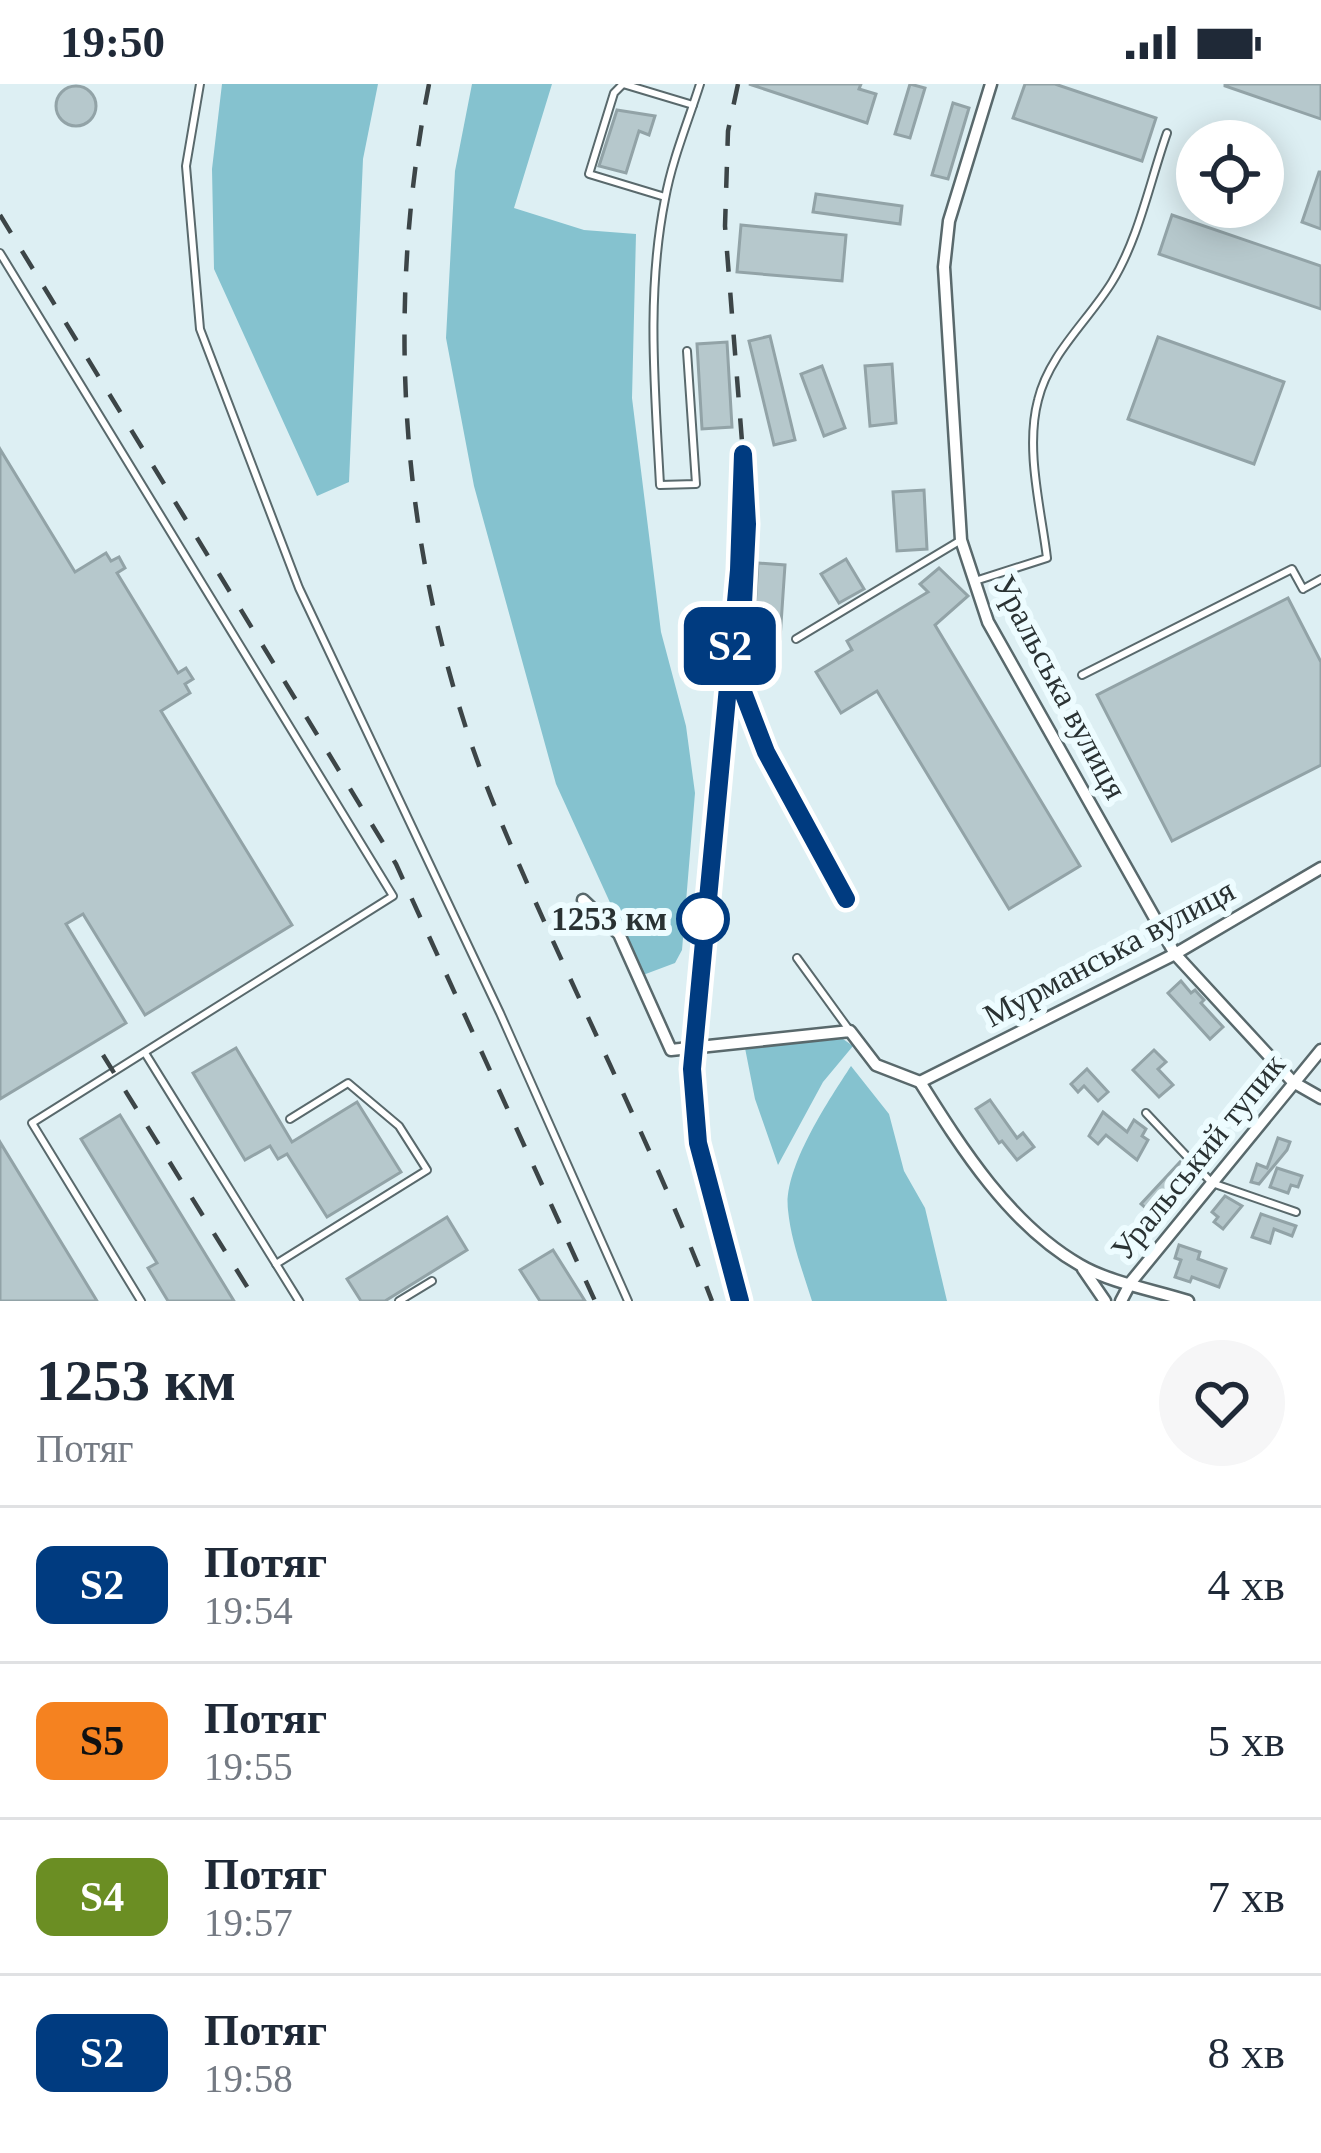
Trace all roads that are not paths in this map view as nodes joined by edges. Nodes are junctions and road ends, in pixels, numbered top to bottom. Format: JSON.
{"nodes":[{"id":1,"x":200,"y":84,"type":"edge"},
{"id":2,"x":623,"y":84,"type":"edge"},
{"id":3,"x":700,"y":84,"type":"edge"},
{"id":4,"x":991,"y":84,"type":"edge"},
{"id":5,"x":693,"y":105,"type":"junction"},
{"id":6,"x":1167,"y":133,"type":"dead end"},
{"id":7,"x":665,"y":197,"type":"junction"},
{"id":8,"x":0,"y":253,"type":"edge"},
{"id":9,"x":687,"y":351,"type":"dead end"},
{"id":10,"x":961,"y":540,"type":"junction"},
{"id":11,"x":1321,"y":579,"type":"edge"},
{"id":12,"x":972,"y":582,"type":"junction"},
{"id":13,"x":796,"y":639,"type":"dead end"},
{"id":14,"x":1082,"y":675,"type":"dead end"},
{"id":15,"x":1321,"y":868,"type":"edge"},
{"id":16,"x":584,"y":900,"type":"dead end"},
{"id":17,"x":1174,"y":954,"type":"junction"},
{"id":18,"x":797,"y":958,"type":"dead end"},
{"id":19,"x":850,"y":1030,"type":"junction"},
{"id":20,"x":1321,"y":1050,"type":"edge"},
{"id":21,"x":145,"y":1054,"type":"junction"},
{"id":22,"x":920,"y":1082,"type":"junction"},
{"id":23,"x":1293,"y":1082,"type":"junction"},
{"id":24,"x":1321,"y":1098,"type":"edge"},
{"id":25,"x":1146,"y":1113,"type":"dead end"},
{"id":26,"x":290,"y":1119,"type":"dead end"},
{"id":27,"x":1212,"y":1183,"type":"junction"},
{"id":28,"x":1296,"y":1212,"type":"dead end"},
{"id":29,"x":276,"y":1264,"type":"junction"},
{"id":30,"x":1082,"y":1266,"type":"junction"},
{"id":31,"x":432,"y":1281,"type":"dead end"},
{"id":32,"x":1131,"y":1282,"type":"junction"},
{"id":33,"x":141,"y":1301,"type":"edge"},
{"id":34,"x":299,"y":1301,"type":"edge"},
{"id":35,"x":399,"y":1301,"type":"edge"},
{"id":36,"x":628,"y":1301,"type":"edge"},
{"id":37,"x":1105,"y":1301,"type":"edge"},
{"id":38,"x":1120,"y":1301,"type":"edge"},
{"id":39,"x":1188,"y":1301,"type":"edge"}],
"edges":[{"from":1,"to":36,"type":"lane"},
{"from":2,"to":5,"type":"lane"},
{"from":2,"to":7,"type":"lane"},
{"from":3,"to":5,"type":"lane"},
{"from":4,"to":10,"type":"street","name":"Уральська вулиця"},
{"from":5,"to":7,"type":"lane"},
{"from":6,"to":12,"type":"lane"},
{"from":7,"to":9,"type":"lane"},
{"from":8,"to":21,"type":"lane"},
{"from":10,"to":12,"type":"street","name":"Уральська вулиця"},
{"from":10,"to":13,"type":"lane"},
{"from":11,"to":14,"type":"lane"},
{"from":12,"to":17,"type":"street","name":"Уральська вулиця"},
{"from":15,"to":17,"type":"street","name":"Мурманська вулиця"},
{"from":16,"to":19,"type":"street"},
{"from":17,"to":22,"type":"street","name":"Мурманська вулиця"},
{"from":17,"to":23,"type":"street","name":"Уральська вулиця"},
{"from":18,"to":19,"type":"lane"},
{"from":19,"to":22,"type":"street"},
{"from":20,"to":23,"type":"street","name":"Уральський тупик"},
{"from":21,"to":29,"type":"lane"},
{"from":21,"to":33,"type":"lane"},
{"from":22,"to":30,"type":"street"},
{"from":23,"to":24,"type":"street","name":"Уральська вулиця"},
{"from":23,"to":27,"type":"street","name":"Уральський тупик"},
{"from":25,"to":27,"type":"lane"},
{"from":26,"to":29,"type":"lane"},
{"from":27,"to":28,"type":"lane"},
{"from":27,"to":32,"type":"street","name":"Уральський тупик"},
{"from":29,"to":34,"type":"lane"},
{"from":30,"to":32,"type":"street"},
{"from":30,"to":37,"type":"street"},
{"from":31,"to":35,"type":"lane"},
{"from":32,"to":38,"type":"street","name":"Уральський тупик"},
{"from":32,"to":39,"type":"street"}]}
